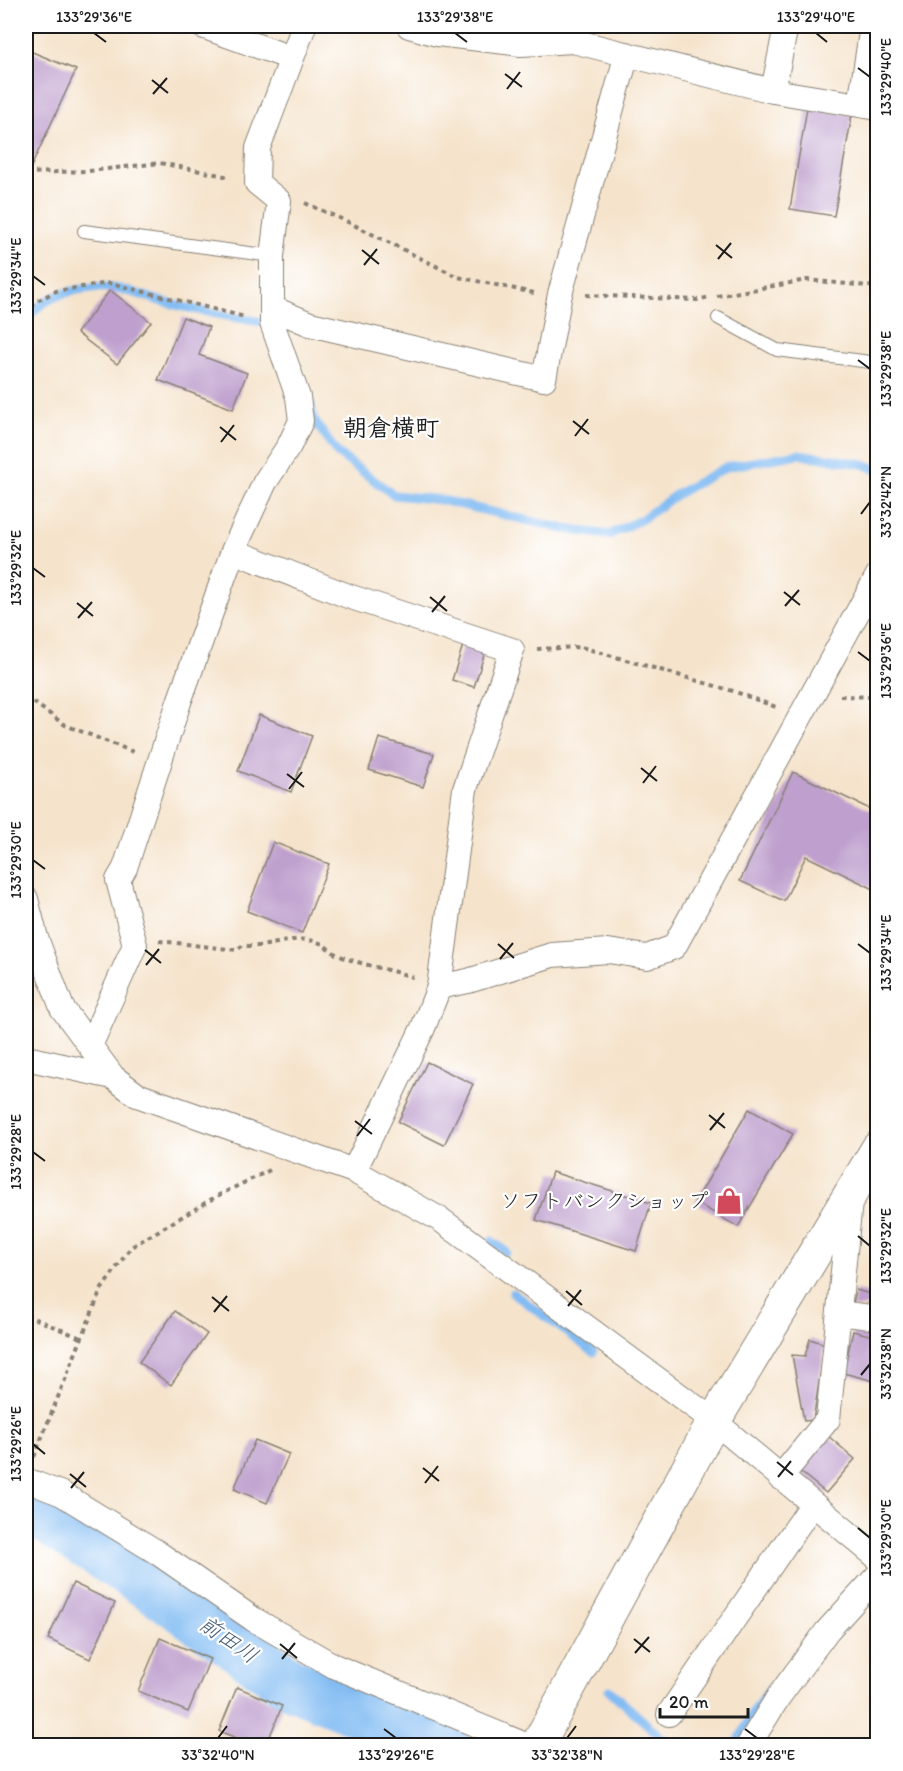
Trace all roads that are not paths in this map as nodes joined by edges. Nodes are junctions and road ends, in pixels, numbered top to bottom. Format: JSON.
{"nodes":[{"id":1,"x":202,"y":26,"type":"edge"},
{"id":2,"x":304,"y":26,"type":"edge"},
{"id":3,"x":414,"y":26,"type":"edge"},
{"id":4,"x":786,"y":26,"type":"edge"},
{"id":5,"x":872,"y":26,"type":"edge"},
{"id":6,"x":627,"y":54,"type":"junction"},
{"id":7,"x":291,"y":58,"type":"junction"},
{"id":8,"x":773,"y":91,"type":"junction"},
{"id":9,"x":869,"y":107,"type":"edge"},
{"id":10,"x":84,"y":231,"type":"dead end"},
{"id":11,"x":272,"y":256,"type":"junction"},
{"id":12,"x":272,"y":316,"type":"junction"},
{"id":13,"x":718,"y":318,"type":"dead end"},
{"id":14,"x":878,"y":363,"type":"edge"},
{"id":15,"x":233,"y":551,"type":"junction"},
{"id":16,"x":878,"y":575,"type":"edge"},
{"id":17,"x":26,"y":899,"type":"edge"},
{"id":18,"x":439,"y":987,"type":"junction"},
{"id":19,"x":90,"y":1046,"type":"junction"},
{"id":20,"x":26,"y":1058,"type":"edge"},
{"id":21,"x":113,"y":1077,"type":"junction"},
{"id":22,"x":878,"y":1148,"type":"edge"},
{"id":23,"x":354,"y":1171,"type":"junction"},
{"id":24,"x":851,"y":1193,"type":"junction"},
{"id":25,"x":839,"y":1313,"type":"junction"},
{"id":26,"x":878,"y":1318,"type":"edge"},
{"id":27,"x":714,"y":1421,"type":"junction"},
{"id":28,"x":28,"y":1474,"type":"edge"},
{"id":29,"x":780,"y":1478,"type":"junction"},
{"id":30,"x":812,"y":1505,"type":"junction"},
{"id":31,"x":877,"y":1560,"type":"edge"},
{"id":32,"x":669,"y":1714,"type":"dead end"},
{"id":33,"x":528,"y":1746,"type":"edge"},
{"id":34,"x":537,"y":1746,"type":"edge"},
{"id":35,"x":748,"y":1746,"type":"edge"}],
"edges":[{"from":1,"to":7,"type":"street"},
{"from":2,"to":7,"type":"street"},
{"from":3,"to":6,"type":"street"},
{"from":4,"to":8,"type":"street"},
{"from":5,"to":9,"type":"street"},
{"from":6,"to":8,"type":"street"},
{"from":6,"to":12,"type":"street"},
{"from":7,"to":11,"type":"street"},
{"from":8,"to":9,"type":"street"},
{"from":10,"to":11,"type":"lane"},
{"from":11,"to":12,"type":"street"},
{"from":12,"to":15,"type":"street"},
{"from":13,"to":14,"type":"lane"},
{"from":15,"to":18,"type":"street"},
{"from":15,"to":19,"type":"street"},
{"from":16,"to":18,"type":"street"},
{"from":17,"to":19,"type":"street"},
{"from":18,"to":23,"type":"street"},
{"from":19,"to":21,"type":"street"},
{"from":20,"to":21,"type":"street"},
{"from":21,"to":23,"type":"street"},
{"from":22,"to":24,"type":"street"},
{"from":23,"to":27,"type":"street"},
{"from":24,"to":25,"type":"street"},
{"from":24,"to":27,"type":"street"},
{"from":25,"to":26,"type":"street"},
{"from":25,"to":29,"type":"street"},
{"from":27,"to":29,"type":"street"},
{"from":27,"to":34,"type":"street"},
{"from":28,"to":33,"type":"street"},
{"from":29,"to":30,"type":"street"},
{"from":30,"to":31,"type":"street"},
{"from":30,"to":32,"type":"street"},
{"from":31,"to":35,"type":"street"}]}
